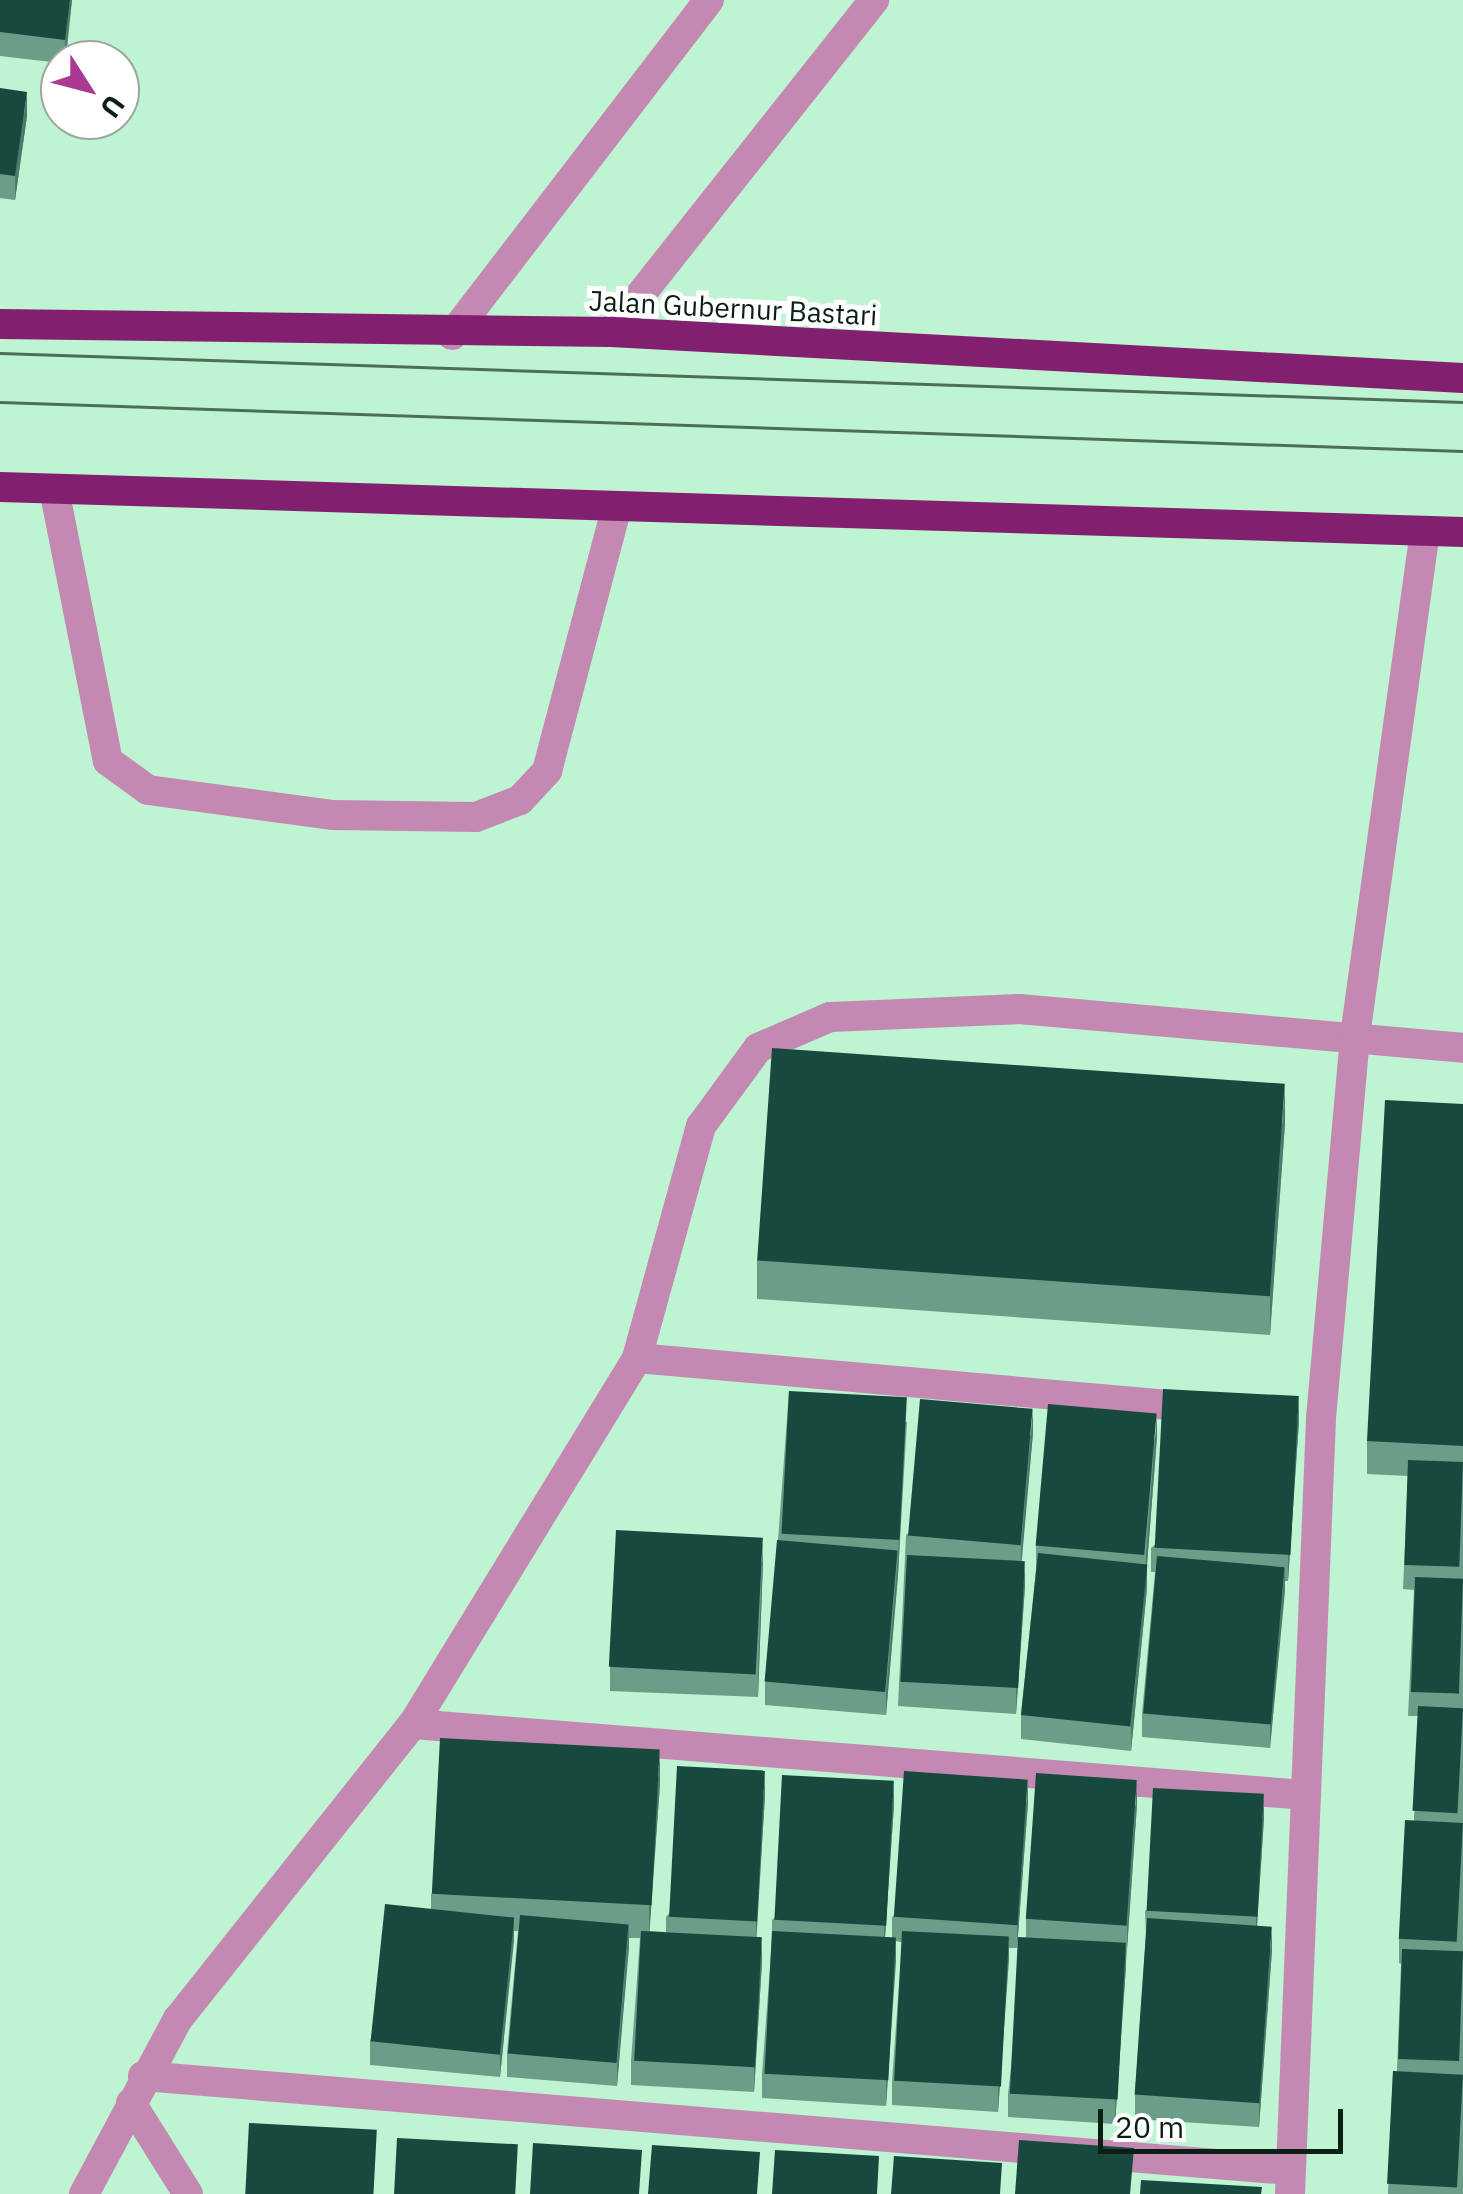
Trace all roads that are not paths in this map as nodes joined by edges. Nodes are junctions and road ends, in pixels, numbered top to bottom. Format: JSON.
{"nodes":[{"id":1,"x":708,"y":0,"type":"edge"},
{"id":2,"x":874,"y":0,"type":"edge"},
{"id":3,"x":0,"y":324,"type":"edge"},
{"id":4,"x":611,"y":332,"type":"junction"},
{"id":5,"x":452,"y":335,"type":"junction"},
{"id":6,"x":1463,"y":378,"type":"edge"},
{"id":7,"x":0,"y":487,"type":"edge"},
{"id":8,"x":55,"y":494,"type":"junction"},
{"id":9,"x":617,"y":506,"type":"junction"},
{"id":10,"x":1424,"y":531,"type":"junction"},
{"id":11,"x":1463,"y":532,"type":"edge"},
{"id":12,"x":1355,"y":1036,"type":"junction"},
{"id":13,"x":1463,"y":1048,"type":"edge"},
{"id":14,"x":637,"y":1358,"type":"junction"},
{"id":15,"x":1242,"y":1412,"type":"edge"},
{"id":16,"x":1282,"y":1415,"type":"edge"},
{"id":17,"x":1320,"y":1418,"type":"junction"},
{"id":18,"x":413,"y":1724,"type":"junction"},
{"id":19,"x":1306,"y":1795,"type":"junction"},
{"id":20,"x":137,"y":2090,"type":"junction"},
{"id":21,"x":1290,"y":2182,"type":"edge"},
{"id":22,"x":84,"y":2194,"type":"edge"},
{"id":23,"x":188,"y":2194,"type":"edge"}],
"edges":[{"from":1,"to":5,"type":"street"},
{"from":2,"to":4,"type":"street"},
{"from":3,"to":5,"type":"highway","name":"Jalan Gubernur Bastari"},
{"from":4,"to":5,"type":"highway","name":"Jalan Gubernur Bastari"},
{"from":4,"to":6,"type":"highway","name":"Jalan Gubernur Bastari"},
{"from":7,"to":8,"type":"highway"},
{"from":8,"to":9,"type":"highway"},
{"from":8,"to":9,"type":"street"},
{"from":9,"to":10,"type":"highway"},
{"from":10,"to":11,"type":"highway"},
{"from":10,"to":12,"type":"street"},
{"from":12,"to":13,"type":"street"},
{"from":12,"to":14,"type":"street"},
{"from":12,"to":17,"type":"street"},
{"from":14,"to":15,"type":"street"},
{"from":14,"to":18,"type":"street"},
{"from":16,"to":17,"type":"street"},
{"from":17,"to":19,"type":"street"},
{"from":18,"to":19,"type":"street"},
{"from":18,"to":20,"type":"street"},
{"from":19,"to":21,"type":"street"},
{"from":20,"to":21,"type":"street"},
{"from":20,"to":22,"type":"street"},
{"from":20,"to":23,"type":"street"}]}
